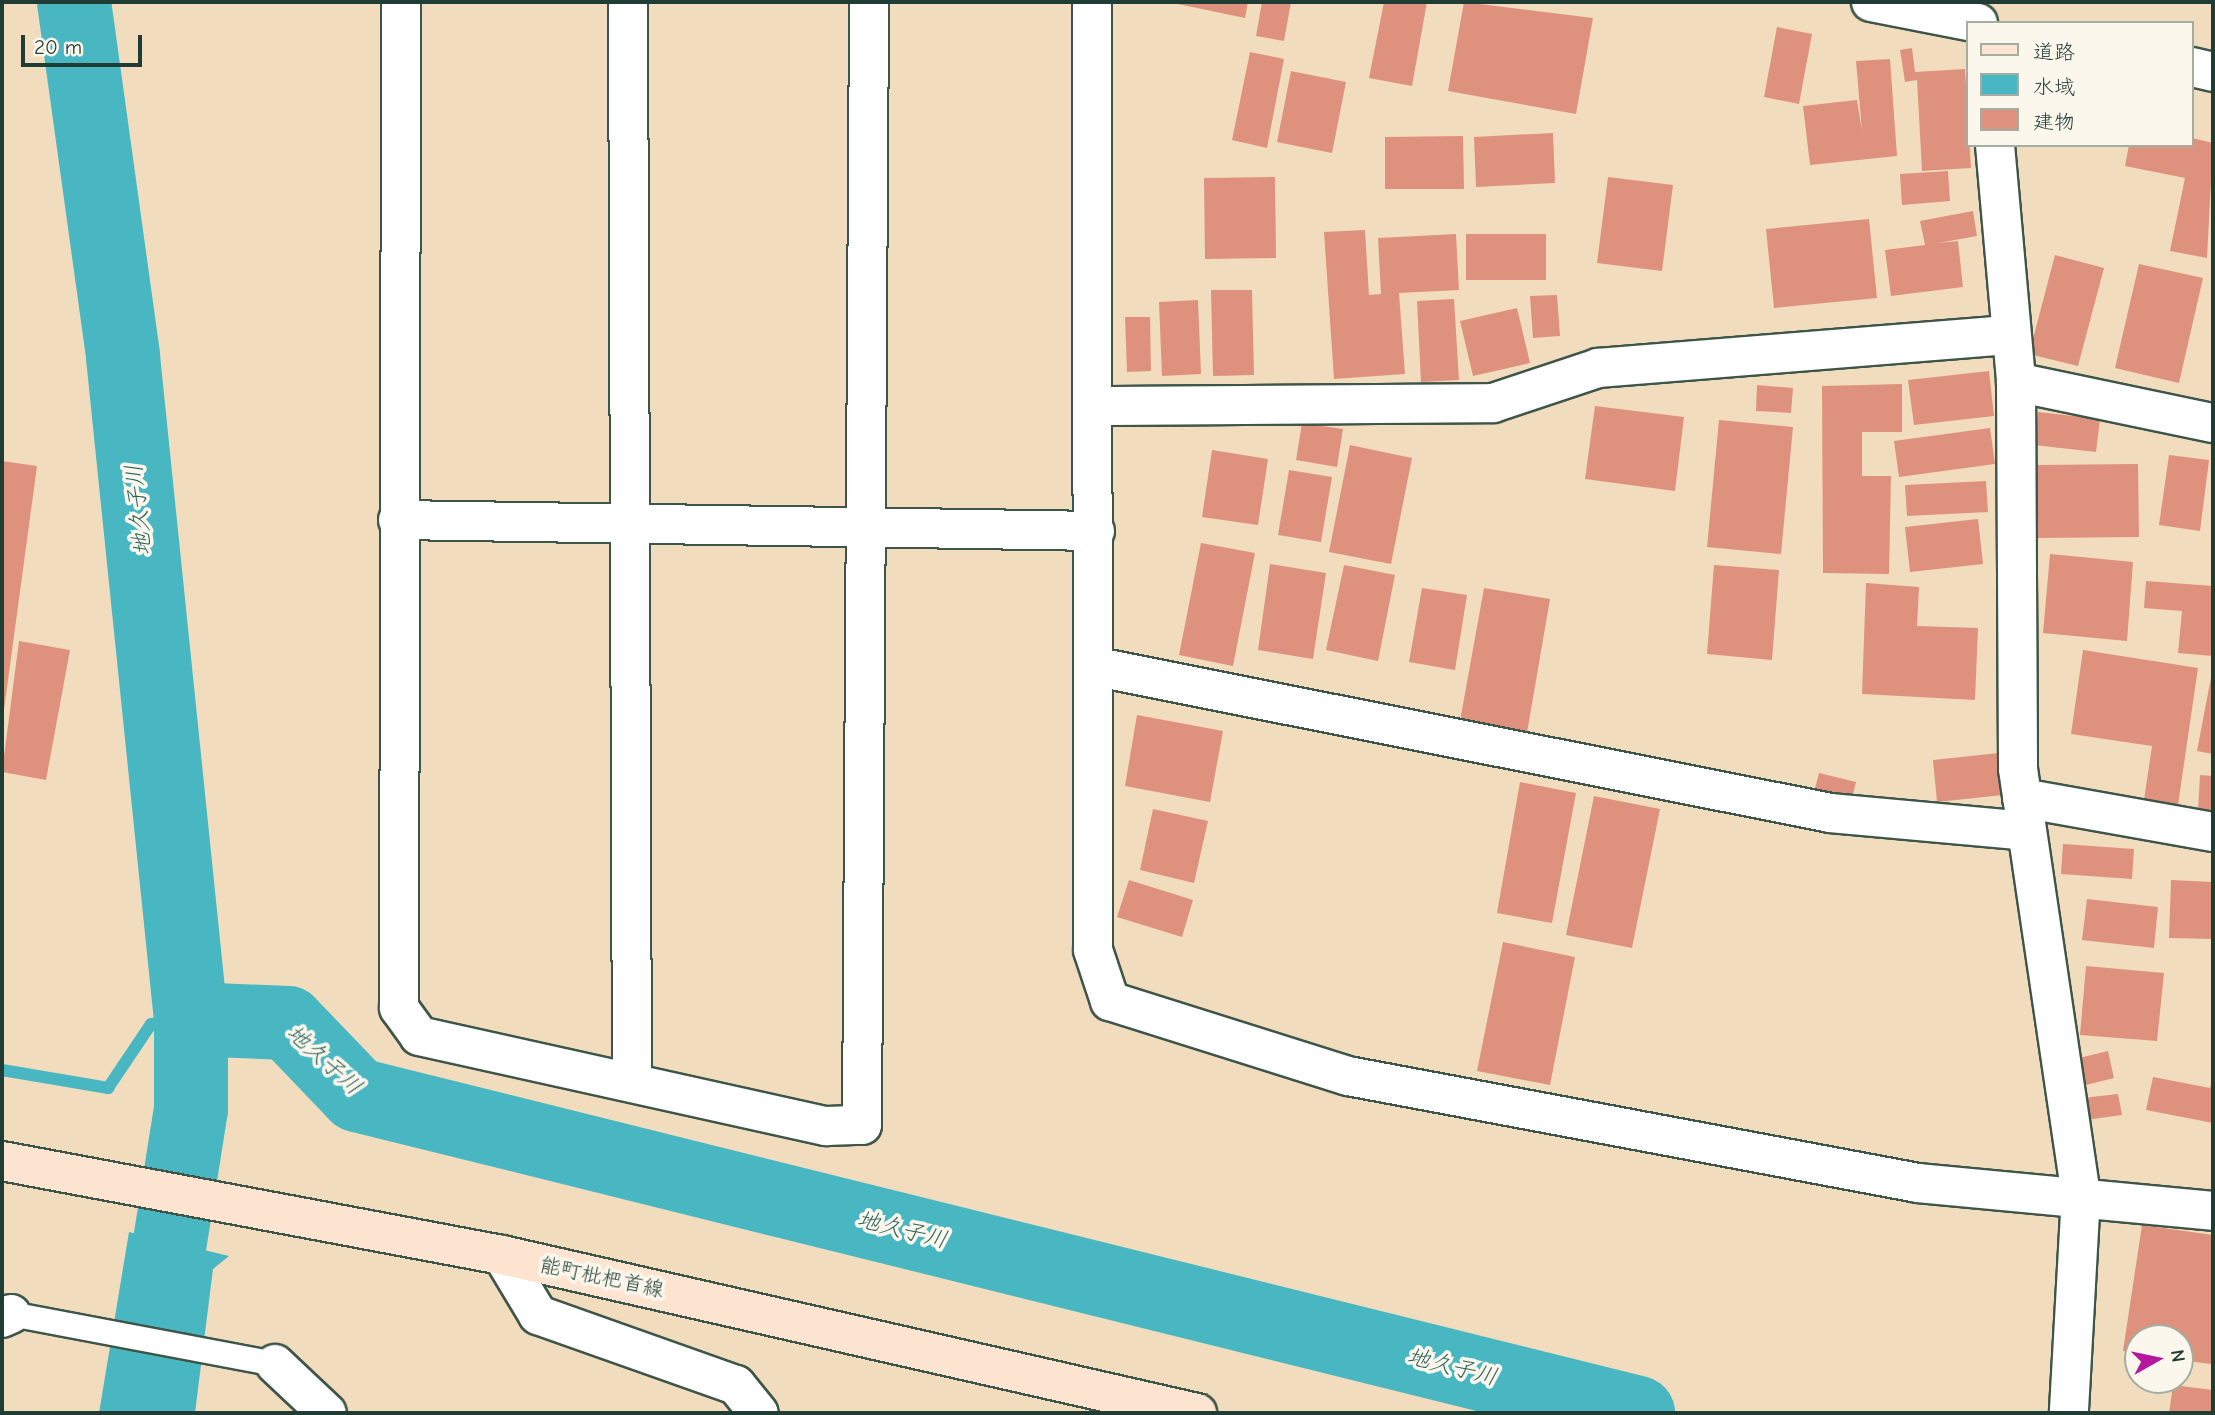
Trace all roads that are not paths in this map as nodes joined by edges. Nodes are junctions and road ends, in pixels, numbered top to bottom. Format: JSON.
{"nodes":[{"id":1,"x":401,"y":2,"type":"edge"},
{"id":2,"x":628,"y":2,"type":"edge"},
{"id":3,"x":869,"y":2,"type":"edge"},
{"id":4,"x":1092,"y":2,"type":"edge"},
{"id":5,"x":1871,"y":2,"type":"edge"},
{"id":6,"x":1983,"y":2,"type":"edge"},
{"id":7,"x":1968,"y":21,"type":"edge"},
{"id":8,"x":1985,"y":21,"type":"edge"},
{"id":9,"x":2194,"y":67,"type":"edge"},
{"id":10,"x":2213,"y":72,"type":"edge"},
{"id":11,"x":1995,"y":147,"type":"edge"},
{"id":12,"x":2011,"y":335,"type":"junction"},
{"id":13,"x":2016,"y":382,"type":"junction"},
{"id":14,"x":1096,"y":406,"type":"junction"},
{"id":15,"x":2213,"y":423,"type":"edge"},
{"id":16,"x":398,"y":520,"type":"junction"},
{"id":17,"x":632,"y":523,"type":"junction"},
{"id":18,"x":862,"y":528,"type":"junction"},
{"id":19,"x":1095,"y":531,"type":"junction"},
{"id":20,"x":1097,"y":667,"type":"junction"},
{"id":21,"x":2024,"y":815,"type":"junction"},
{"id":22,"x":2213,"y":832,"type":"edge"},
{"id":23,"x":632,"y":1081,"type":"junction"},
{"id":24,"x":16,"y":1164,"type":"edge"},
{"id":25,"x":2081,"y":1195,"type":"junction"},
{"id":26,"x":2213,"y":1212,"type":"edge"},
{"id":27,"x":502,"y":1255,"type":"junction"},
{"id":28,"x":7,"y":1316,"type":"edge"},
{"id":29,"x":275,"y":1364,"type":"joint"},
{"id":30,"x":327,"y":1413,"type":"edge"},
{"id":31,"x":759,"y":1413,"type":"edge"},
{"id":32,"x":1197,"y":1413,"type":"edge"},
{"id":33,"x":2069,"y":1413,"type":"edge"}],
"edges":[{"from":1,"to":16,"type":"street"},
{"from":2,"to":17,"type":"street"},
{"from":3,"to":18,"type":"street"},
{"from":4,"to":14,"type":"street"},
{"from":5,"to":7,"type":"street"},
{"from":6,"to":8,"type":"street"},
{"from":9,"to":10,"type":"street"},
{"from":11,"to":12,"type":"street"},
{"from":12,"to":13,"type":"street"},
{"from":12,"to":14,"type":"street"},
{"from":13,"to":15,"type":"street"},
{"from":13,"to":21,"type":"street"},
{"from":14,"to":19,"type":"street"},
{"from":16,"to":17,"type":"street"},
{"from":16,"to":23,"type":"street"},
{"from":17,"to":18,"type":"street"},
{"from":17,"to":23,"type":"street"},
{"from":18,"to":19,"type":"street"},
{"from":18,"to":23,"type":"street"},
{"from":19,"to":20,"type":"street"},
{"from":20,"to":21,"type":"street"},
{"from":20,"to":25,"type":"street"},
{"from":21,"to":22,"type":"street"},
{"from":21,"to":25,"type":"street"},
{"from":24,"to":27,"type":"main road","name":"能町枇杷首線"},
{"from":25,"to":26,"type":"street"},
{"from":25,"to":33,"type":"street"},
{"from":27,"to":31,"type":"street"},
{"from":27,"to":32,"type":"main road","name":"能町枇杷首線"},
{"from":28,"to":29,"type":"lane"},
{"from":29,"to":30,"type":"street"}]}
